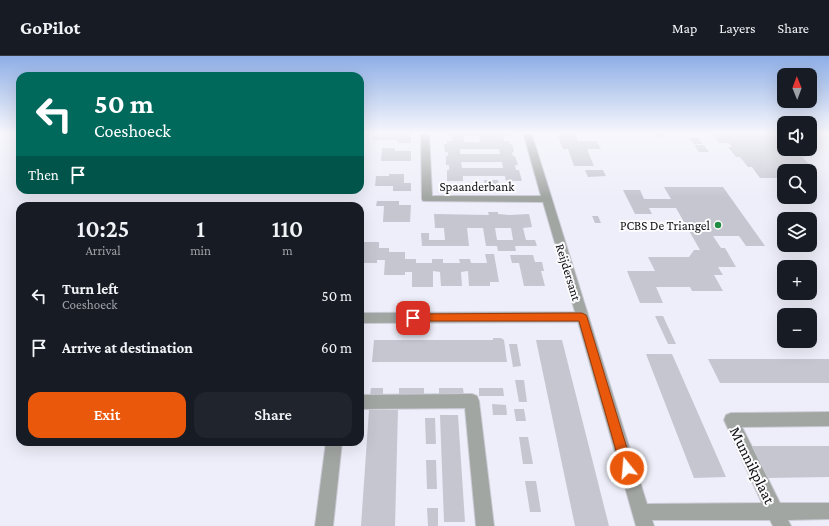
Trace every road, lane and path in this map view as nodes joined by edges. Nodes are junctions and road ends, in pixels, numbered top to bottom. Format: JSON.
{"nodes":[{"id":1,"x":428,"y":154,"type":"edge"},
{"id":2,"x":534,"y":154,"type":"edge"},
{"id":3,"x":547,"y":199,"type":"junction"},
{"id":4,"x":582,"y":317,"type":"junction"},
{"id":5,"x":364,"y":318,"type":"edge"},
{"id":6,"x":364,"y":402,"type":"edge"},
{"id":7,"x":829,"y":419,"type":"edge"},
{"id":8,"x":334,"y":446,"type":"edge"},
{"id":9,"x":829,"y":511,"type":"edge"},
{"id":10,"x":643,"y":519,"type":"edge"},
{"id":11,"x":778,"y":519,"type":"edge"},
{"id":12,"x":324,"y":526,"type":"edge"},
{"id":13,"x":485,"y":526,"type":"edge"}],
"edges":[{"from":1,"to":3,"type":"street","name":"Spaanderbank"},
{"from":2,"to":3,"type":"street","name":"Reijdersant"},
{"from":3,"to":4,"type":"street","name":"Reijdersant"},
{"from":4,"to":5,"type":"street"},
{"from":4,"to":10,"type":"street","name":"Reijdersant"},
{"from":6,"to":13,"type":"street"},
{"from":7,"to":11,"type":"street","name":"Munnikplaat"},
{"from":8,"to":12,"type":"street"},
{"from":9,"to":11,"type":"street","name":"Munnikplaat"},
{"from":10,"to":11,"type":"street","name":"Munnikplaat"}]}
